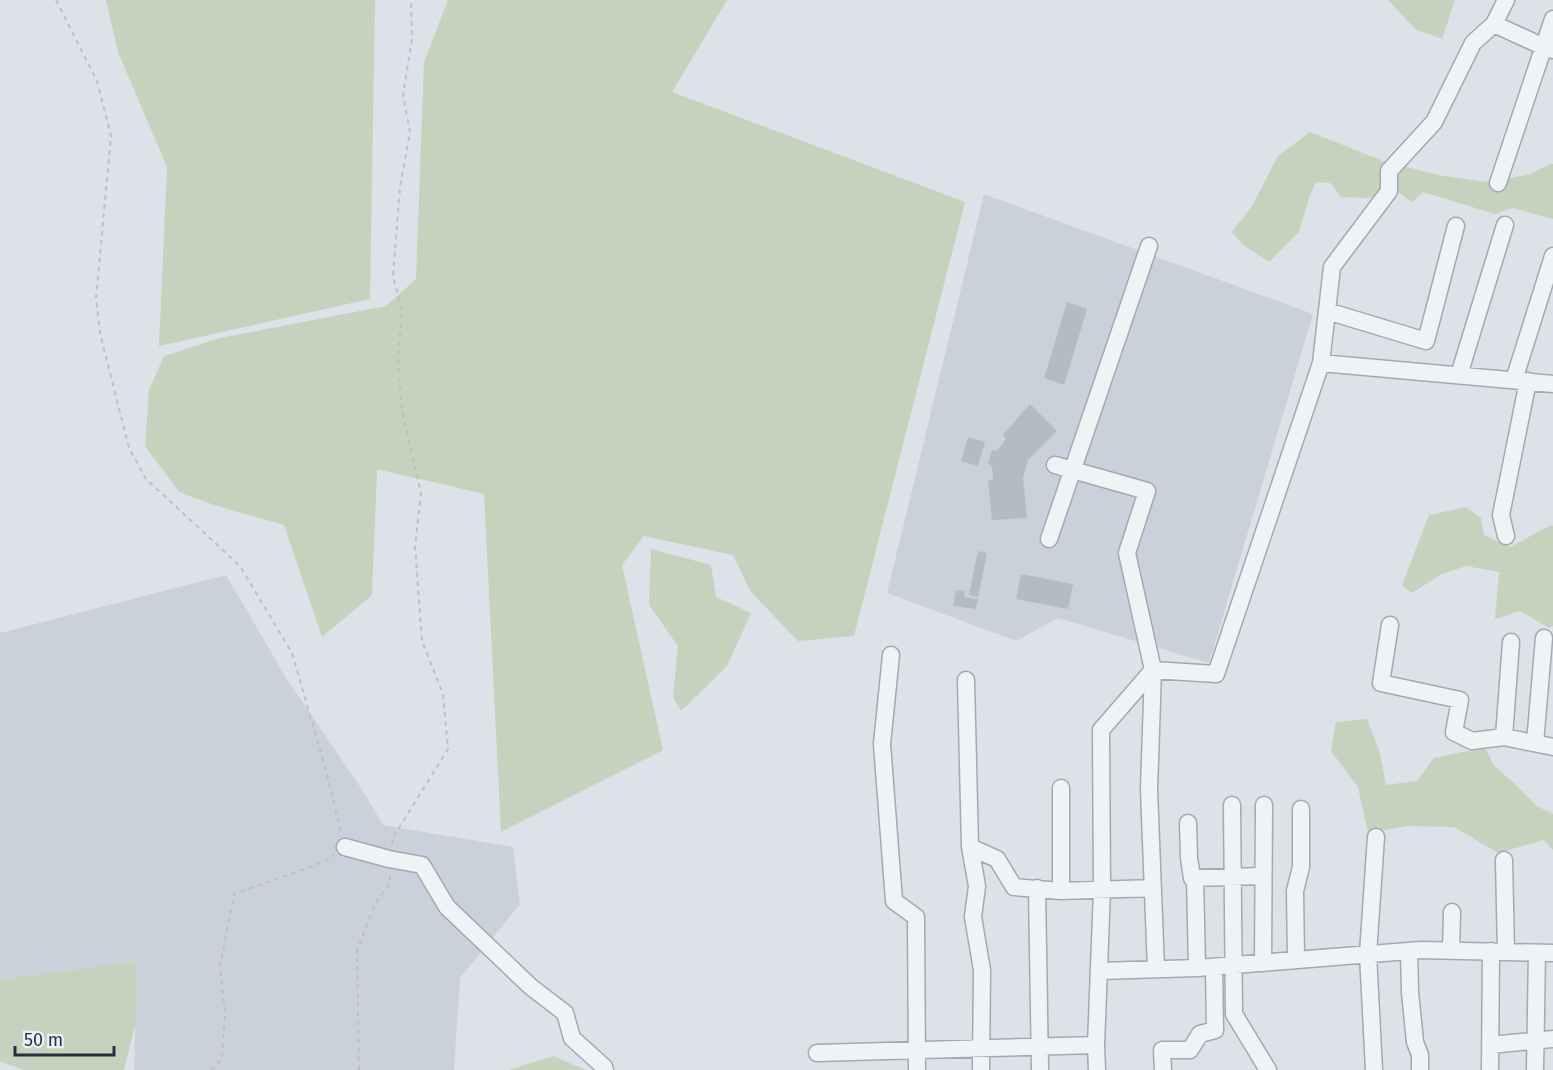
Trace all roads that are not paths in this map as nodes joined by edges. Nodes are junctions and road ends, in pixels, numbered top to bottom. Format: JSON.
{"nodes":[{"id":1,"x":1506,"y":0,"type":"edge"},
{"id":2,"x":1553,"y":19,"type":"edge"},
{"id":3,"x":1494,"y":24,"type":"junction"},
{"id":4,"x":1549,"y":49,"type":"edge"},
{"id":5,"x":1498,"y":183,"type":"dead end"},
{"id":6,"x":1505,"y":225,"type":"dead end"},
{"id":7,"x":1456,"y":226,"type":"dead end"},
{"id":8,"x":1149,"y":246,"type":"dead end"},
{"id":9,"x":1553,"y":256,"type":"edge"},
{"id":10,"x":1327,"y":311,"type":"junction"},
{"id":11,"x":1321,"y":363,"type":"junction"},
{"id":12,"x":1459,"y":375,"type":"junction"},
{"id":13,"x":1521,"y":381,"type":"junction"},
{"id":14,"x":1553,"y":384,"type":"edge"},
{"id":15,"x":1055,"y":465,"type":"dead end"},
{"id":16,"x":1072,"y":470,"type":"junction"},
{"id":17,"x":1506,"y":536,"type":"dead end"},
{"id":18,"x":1049,"y":539,"type":"dead end"},
{"id":19,"x":1390,"y":625,"type":"dead end"},
{"id":20,"x":1544,"y":638,"type":"dead end"},
{"id":21,"x":1511,"y":642,"type":"dead end"},
{"id":22,"x":891,"y":655,"type":"dead end"},
{"id":23,"x":1153,"y":670,"type":"junction"},
{"id":24,"x":966,"y":680,"type":"dead end"},
{"id":25,"x":1504,"y":737,"type":"junction"},
{"id":26,"x":1535,"y":742,"type":"junction"},
{"id":27,"x":1553,"y":747,"type":"edge"},
{"id":28,"x":1060,"y":788,"type":"dead end"},
{"id":29,"x":1232,"y":805,"type":"dead end"},
{"id":30,"x":1264,"y":805,"type":"dead end"},
{"id":31,"x":1301,"y":809,"type":"dead end"},
{"id":32,"x":1188,"y":823,"type":"dead end"},
{"id":33,"x":1376,"y":837,"type":"dead end"},
{"id":34,"x":345,"y":847,"type":"road end"},
{"id":35,"x":970,"y":847,"type":"junction"},
{"id":36,"x":1504,"y":860,"type":"dead end"},
{"id":37,"x":1263,"y":876,"type":"junction"},
{"id":38,"x":1195,"y":878,"type":"junction"},
{"id":39,"x":1232,"y":878,"type":"junction"},
{"id":40,"x":1037,"y":888,"type":"junction"},
{"id":41,"x":1153,"y":888,"type":"junction"},
{"id":42,"x":1102,"y":890,"type":"junction"},
{"id":43,"x":1061,"y":891,"type":"junction"},
{"id":44,"x":1452,"y":912,"type":"dead end"},
{"id":45,"x":1451,"y":950,"type":"junction"},
{"id":46,"x":1409,"y":951,"type":"junction"},
{"id":47,"x":1498,"y":952,"type":"junction"},
{"id":48,"x":1545,"y":953,"type":"edge"},
{"id":49,"x":1368,"y":954,"type":"junction"},
{"id":50,"x":1296,"y":960,"type":"junction"},
{"id":51,"x":1263,"y":963,"type":"junction"},
{"id":52,"x":1233,"y":965,"type":"junction"},
{"id":53,"x":1205,"y":968,"type":"junction"},
{"id":54,"x":1156,"y":969,"type":"junction"},
{"id":55,"x":1099,"y":971,"type":"junction"},
{"id":56,"x":1553,"y":1039,"type":"edge"},
{"id":57,"x":1535,"y":1041,"type":"junction"},
{"id":58,"x":1096,"y":1045,"type":"junction"},
{"id":59,"x":1490,"y":1045,"type":"junction"},
{"id":60,"x":1040,"y":1047,"type":"junction"},
{"id":61,"x":981,"y":1048,"type":"junction"},
{"id":62,"x":917,"y":1050,"type":"junction"},
{"id":63,"x":817,"y":1053,"type":"dead end"},
{"id":64,"x":605,"y":1070,"type":"edge"},
{"id":65,"x":917,"y":1070,"type":"edge"},
{"id":66,"x":981,"y":1070,"type":"edge"},
{"id":67,"x":1041,"y":1070,"type":"edge"},
{"id":68,"x":1097,"y":1070,"type":"edge"},
{"id":69,"x":1163,"y":1070,"type":"edge"},
{"id":70,"x":1268,"y":1070,"type":"edge"},
{"id":71,"x":1374,"y":1070,"type":"edge"},
{"id":72,"x":1420,"y":1070,"type":"edge"},
{"id":73,"x":1490,"y":1070,"type":"edge"},
{"id":74,"x":1535,"y":1070,"type":"edge"}],
"edges":[{"from":1,"to":3,"type":"street"},
{"from":2,"to":4,"type":"street"},
{"from":3,"to":4,"type":"street"},
{"from":3,"to":10,"type":"street"},
{"from":4,"to":5,"type":"street"},
{"from":6,"to":12,"type":"street"},
{"from":7,"to":10,"type":"street"},
{"from":8,"to":16,"type":"street"},
{"from":9,"to":13,"type":"street"},
{"from":10,"to":11,"type":"street"},
{"from":11,"to":12,"type":"street"},
{"from":11,"to":23,"type":"street"},
{"from":12,"to":13,"type":"street"},
{"from":13,"to":14,"type":"street"},
{"from":13,"to":17,"type":"street"},
{"from":15,"to":16,"type":"street"},
{"from":16,"to":18,"type":"street"},
{"from":16,"to":23,"type":"street"},
{"from":19,"to":25,"type":"street"},
{"from":20,"to":26,"type":"street"},
{"from":21,"to":25,"type":"street"},
{"from":22,"to":62,"type":"street"},
{"from":23,"to":41,"type":"street"},
{"from":23,"to":42,"type":"street"},
{"from":24,"to":35,"type":"street"},
{"from":25,"to":26,"type":"street"},
{"from":26,"to":27,"type":"street"},
{"from":28,"to":43,"type":"street"},
{"from":29,"to":39,"type":"street"},
{"from":30,"to":37,"type":"street"},
{"from":31,"to":50,"type":"street"},
{"from":32,"to":38,"type":"street"},
{"from":33,"to":49,"type":"street"},
{"from":34,"to":64,"type":"street"},
{"from":35,"to":40,"type":"street"},
{"from":35,"to":61,"type":"street"},
{"from":36,"to":47,"type":"street"},
{"from":37,"to":39,"type":"street"},
{"from":37,"to":51,"type":"street"},
{"from":38,"to":39,"type":"street"},
{"from":38,"to":53,"type":"street"},
{"from":39,"to":52,"type":"street"},
{"from":40,"to":43,"type":"street"},
{"from":40,"to":60,"type":"street"},
{"from":41,"to":42,"type":"street"},
{"from":41,"to":54,"type":"street"},
{"from":42,"to":43,"type":"street"},
{"from":42,"to":55,"type":"street"},
{"from":44,"to":45,"type":"street"},
{"from":45,"to":46,"type":"street"},
{"from":45,"to":47,"type":"street"},
{"from":46,"to":49,"type":"street"},
{"from":46,"to":72,"type":"street"},
{"from":47,"to":48,"type":"street"},
{"from":47,"to":59,"type":"street"},
{"from":48,"to":57,"type":"street"},
{"from":49,"to":50,"type":"street"},
{"from":49,"to":71,"type":"street"},
{"from":50,"to":51,"type":"street"},
{"from":51,"to":52,"type":"street"},
{"from":52,"to":53,"type":"street"},
{"from":52,"to":70,"type":"street"},
{"from":53,"to":54,"type":"street"},
{"from":53,"to":69,"type":"street"},
{"from":54,"to":55,"type":"street"},
{"from":55,"to":58,"type":"street"},
{"from":56,"to":57,"type":"street"},
{"from":57,"to":59,"type":"street"},
{"from":57,"to":74,"type":"street"},
{"from":58,"to":60,"type":"street"},
{"from":58,"to":68,"type":"street"},
{"from":59,"to":73,"type":"street"},
{"from":60,"to":61,"type":"street"},
{"from":60,"to":67,"type":"street"},
{"from":61,"to":62,"type":"street"},
{"from":61,"to":66,"type":"street"},
{"from":62,"to":63,"type":"street"},
{"from":62,"to":65,"type":"street"}]}
